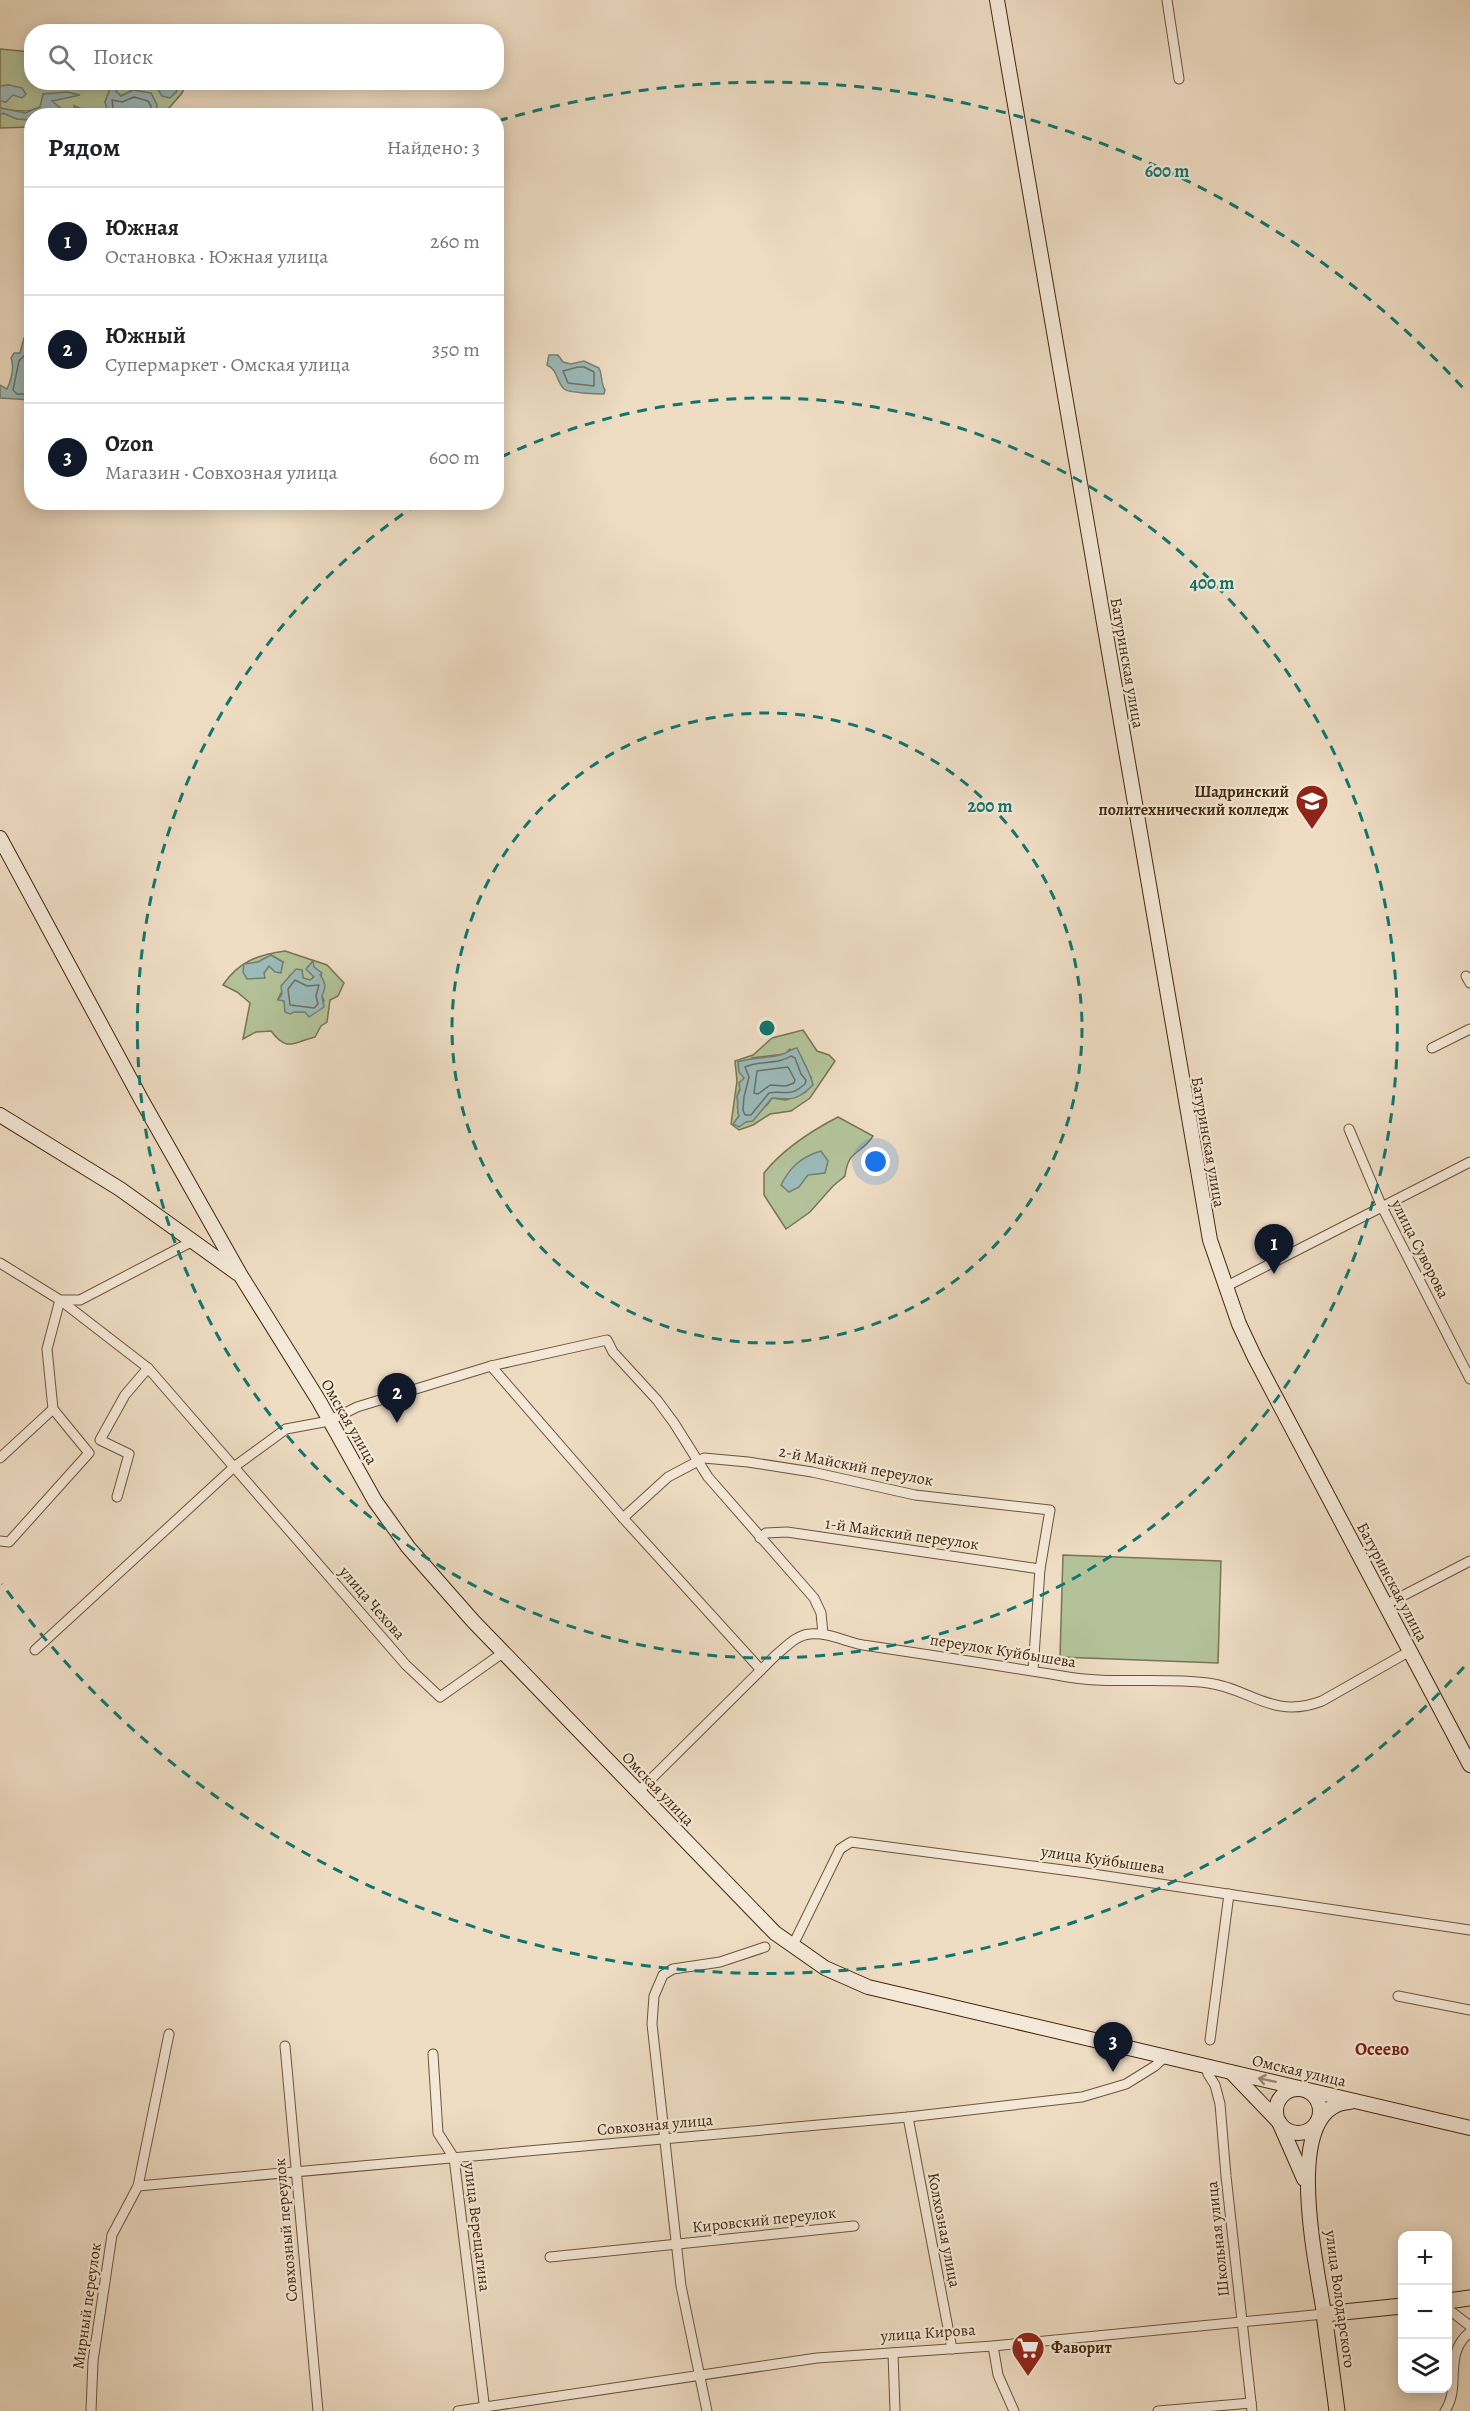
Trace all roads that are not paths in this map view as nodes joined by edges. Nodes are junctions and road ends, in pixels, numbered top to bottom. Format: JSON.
{"nodes":[{"id":1,"x":997,"y":0,"type":"edge"},
{"id":2,"x":1167,"y":0,"type":"edge"},
{"id":3,"x":1179,"y":79,"type":"dead end"},
{"id":4,"x":0,"y":838,"type":"edge"},
{"id":5,"x":1470,"y":1029,"type":"edge"},
{"id":6,"x":1432,"y":1048,"type":"dead end"},
{"id":7,"x":0,"y":1115,"type":"edge"},
{"id":8,"x":1348,"y":1129,"type":"dead end"},
{"id":9,"x":1470,"y":1162,"type":"edge"},
{"id":10,"x":1382,"y":1207,"type":"junction"},
{"id":11,"x":193,"y":1241,"type":"junction"},
{"id":12,"x":0,"y":1263,"type":"edge"},
{"id":13,"x":241,"y":1276,"type":"junction"},
{"id":14,"x":1225,"y":1287,"type":"junction"},
{"id":15,"x":60,"y":1300,"type":"junction"},
{"id":16,"x":491,"y":1366,"type":"junction"},
{"id":17,"x":148,"y":1368,"type":"junction"},
{"id":18,"x":1470,"y":1379,"type":"edge"},
{"id":19,"x":53,"y":1409,"type":"junction"},
{"id":20,"x":329,"y":1421,"type":"junction"},
{"id":21,"x":0,"y":1458,"type":"edge"},
{"id":22,"x":696,"y":1462,"type":"junction"},
{"id":23,"x":234,"y":1467,"type":"junction"},
{"id":24,"x":117,"y":1497,"type":"dead end"},
{"id":25,"x":623,"y":1518,"type":"junction"},
{"id":26,"x":760,"y":1538,"type":"junction"},
{"id":27,"x":0,"y":1541,"type":"edge"},
{"id":28,"x":1470,"y":1561,"type":"edge"},
{"id":29,"x":1040,"y":1569,"type":"junction"},
{"id":30,"x":1386,"y":1605,"type":"junction"},
{"id":31,"x":823,"y":1634,"type":"junction"},
{"id":32,"x":35,"y":1650,"type":"dead end"},
{"id":33,"x":1410,"y":1651,"type":"junction"},
{"id":34,"x":504,"y":1652,"type":"junction"},
{"id":35,"x":761,"y":1670,"type":"junction"},
{"id":36,"x":1034,"y":1670,"type":"junction"},
{"id":37,"x":1470,"y":1765,"type":"edge"},
{"id":38,"x":639,"y":1792,"type":"junction"},
{"id":39,"x":1229,"y":1894,"type":"junction"},
{"id":40,"x":1470,"y":1930,"type":"edge"},
{"id":41,"x":765,"y":1947,"type":"dead end"},
{"id":42,"x":792,"y":1947,"type":"junction"},
{"id":43,"x":1398,"y":1996,"type":"dead end"},
{"id":44,"x":1470,"y":2010,"type":"edge"},
{"id":45,"x":169,"y":2034,"type":"dead end"},
{"id":46,"x":1210,"y":2040,"type":"dead end"},
{"id":47,"x":285,"y":2046,"type":"dead end"},
{"id":48,"x":433,"y":2054,"type":"dead end"},
{"id":49,"x":1165,"y":2057,"type":"junction"},
{"id":50,"x":1206,"y":2067,"type":"junction"},
{"id":51,"x":1231,"y":2072,"type":"junction"},
{"id":52,"x":1302,"y":2088,"type":"junction"},
{"id":53,"x":1359,"y":2102,"type":"junction"},
{"id":54,"x":908,"y":2117,"type":"junction"},
{"id":55,"x":1318,"y":2121,"type":"junction"},
{"id":56,"x":1279,"y":2122,"type":"junction"},
{"id":57,"x":1470,"y":2128,"type":"edge"},
{"id":58,"x":666,"y":2139,"type":"junction"},
{"id":59,"x":454,"y":2158,"type":"junction"},
{"id":60,"x":296,"y":2173,"type":"junction"},
{"id":61,"x":138,"y":2186,"type":"junction"},
{"id":62,"x":1308,"y":2193,"type":"junction"},
{"id":63,"x":854,"y":2226,"type":"dead end"},
{"id":64,"x":676,"y":2243,"type":"junction"},
{"id":65,"x":550,"y":2257,"type":"dead end"},
{"id":66,"x":1470,"y":2298,"type":"edge"},
{"id":67,"x":1452,"y":2300,"type":"edge"},
{"id":68,"x":1398,"y":2306,"type":"edge"},
{"id":69,"x":1452,"y":2312,"type":"edge"},
{"id":70,"x":1324,"y":2314,"type":"junction"},
{"id":71,"x":1242,"y":2322,"type":"junction"},
{"id":72,"x":1470,"y":2326,"type":"edge"},
{"id":73,"x":1470,"y":2332,"type":"edge"},
{"id":74,"x":993,"y":2346,"type":"junction"},
{"id":75,"x":952,"y":2349,"type":"junction"},
{"id":76,"x":893,"y":2353,"type":"junction"},
{"id":77,"x":699,"y":2375,"type":"junction"},
{"id":78,"x":1251,"y":2407,"type":"edge"},
{"id":79,"x":484,"y":2410,"type":"edge"},
{"id":80,"x":91,"y":2411,"type":"edge"},
{"id":81,"x":318,"y":2411,"type":"edge"},
{"id":82,"x":458,"y":2411,"type":"edge"},
{"id":83,"x":706,"y":2411,"type":"edge"},
{"id":84,"x":895,"y":2411,"type":"edge"},
{"id":85,"x":1014,"y":2411,"type":"edge"},
{"id":86,"x":1158,"y":2411,"type":"edge"},
{"id":87,"x":1337,"y":2411,"type":"edge"},
{"id":88,"x":1445,"y":2411,"type":"edge"}],
"edges":[{"from":1,"to":14,"type":"street","name":"Батуринская улица"},
{"from":2,"to":3,"type":"street"},
{"from":4,"to":13,"type":"street","name":"Омская улица"},
{"from":5,"to":6,"type":"street"},
{"from":7,"to":11,"type":"street"},
{"from":8,"to":10,"type":"street","name":"улица Суворова"},
{"from":9,"to":10,"type":"street"},
{"from":10,"to":14,"type":"street"},
{"from":10,"to":18,"type":"street","name":"улица Суворова"},
{"from":11,"to":13,"type":"street"},
{"from":11,"to":15,"type":"street"},
{"from":12,"to":15,"type":"street","name":"улица Чехова"},
{"from":13,"to":20,"type":"street","name":"Омская улица"},
{"from":14,"to":30,"type":"street","name":"Батуринская улица"},
{"from":15,"to":17,"type":"street","name":"улица Чехова"},
{"from":15,"to":19,"type":"street"},
{"from":16,"to":20,"type":"street"},
{"from":16,"to":22,"type":"street"},
{"from":16,"to":25,"type":"street"},
{"from":17,"to":23,"type":"street","name":"улица Чехова"},
{"from":17,"to":24,"type":"street"},
{"from":19,"to":21,"type":"street"},
{"from":19,"to":27,"type":"street"},
{"from":20,"to":23,"type":"street"},
{"from":20,"to":34,"type":"street","name":"Омская улица"},
{"from":22,"to":25,"type":"street","name":"2-й Майский переулок"},
{"from":22,"to":26,"type":"street"},
{"from":22,"to":29,"type":"street","name":"2-й Майский переулок"},
{"from":23,"to":32,"type":"street"},
{"from":23,"to":34,"type":"street","name":"улица Чехова"},
{"from":25,"to":35,"type":"street"},
{"from":26,"to":29,"type":"street","name":"1-й Майский переулок"},
{"from":26,"to":31,"type":"street"},
{"from":28,"to":30,"type":"street"},
{"from":29,"to":36,"type":"street","name":"2-й Майский переулок"},
{"from":30,"to":33,"type":"street","name":"Батуринская улица"},
{"from":31,"to":35,"type":"street","name":"переулок Куйбышева"},
{"from":31,"to":36,"type":"street","name":"переулок Куйбышева"},
{"from":33,"to":36,"type":"street","name":"переулок Куйбышева"},
{"from":33,"to":37,"type":"street","name":"Батуринская улица"},
{"from":34,"to":38,"type":"street","name":"Омская улица"},
{"from":35,"to":38,"type":"street","name":"переулок Куйбышева"},
{"from":38,"to":42,"type":"street","name":"Омская улица"},
{"from":39,"to":40,"type":"street","name":"улица Куйбышева"},
{"from":39,"to":42,"type":"street","name":"улица Куйбышева"},
{"from":39,"to":46,"type":"street"},
{"from":41,"to":58,"type":"street","name":"Кировский переулок"},
{"from":42,"to":49,"type":"street","name":"Омская улица"},
{"from":43,"to":44,"type":"street"},
{"from":45,"to":61,"type":"street","name":"Мирный переулок"},
{"from":47,"to":60,"type":"street","name":"Совхозный переулок"},
{"from":48,"to":59,"type":"street","name":"улица Верещагина"},
{"from":49,"to":50,"type":"street","name":"Омская улица"},
{"from":49,"to":54,"type":"street","name":"Совхозная улица"},
{"from":50,"to":51,"type":"street","name":"Омская улица"},
{"from":50,"to":71,"type":"street","name":"Школьная улица"},
{"from":52,"to":51,"type":"street","name":"Омская улица","one_way":true},
{"from":51,"to":56,"type":"street","name":"Омская улица"},
{"from":52,"to":53,"type":"street","name":"Омская улица"},
{"from":52,"to":55,"type":"street"},
{"from":52,"to":56,"type":"street"},
{"from":53,"to":55,"type":"street","name":"Омская улица"},
{"from":53,"to":57,"type":"street","name":"Омская улица"},
{"from":54,"to":58,"type":"street","name":"Совхозная улица"},
{"from":54,"to":75,"type":"street","name":"Колхозная улица"},
{"from":55,"to":56,"type":"street"},
{"from":55,"to":62,"type":"street","name":"улица Володарского"},
{"from":56,"to":62,"type":"street","name":"улица Володарского"},
{"from":58,"to":59,"type":"street","name":"Совхозная улица"},
{"from":58,"to":64,"type":"street","name":"Кировский переулок"},
{"from":59,"to":60,"type":"street","name":"Совхозная улица"},
{"from":59,"to":79,"type":"street","name":"улица Верещагина"},
{"from":60,"to":61,"type":"street","name":"Совхозная улица"},
{"from":60,"to":81,"type":"street","name":"Совхозный переулок"},
{"from":61,"to":80,"type":"street","name":"Мирный переулок"},
{"from":62,"to":70,"type":"street","name":"улица Володарского"},
{"from":63,"to":64,"type":"street","name":"Кировский переулок"},
{"from":64,"to":65,"type":"street","name":"Кировский переулок"},
{"from":64,"to":77,"type":"street","name":"Кировский переулок"},
{"from":66,"to":67,"type":"main road"},
{"from":68,"to":70,"type":"main road","name":"улица Кирова"},
{"from":69,"to":72,"type":"street"},
{"from":70,"to":71,"type":"street","name":"улица Кирова"},
{"from":70,"to":87,"type":"main road","name":"улица Володарского"},
{"from":71,"to":74,"type":"street","name":"улица Кирова"},
{"from":71,"to":78,"type":"street","name":"Школьная улица"},
{"from":73,"to":88,"type":"street"},
{"from":74,"to":75,"type":"street","name":"улица Кирова"},
{"from":74,"to":85,"type":"street"},
{"from":75,"to":76,"type":"street","name":"улица Кирова"},
{"from":76,"to":77,"type":"street","name":"улица Кирова"},
{"from":76,"to":84,"type":"street"},
{"from":77,"to":79,"type":"street","name":"улица Кирова"},
{"from":77,"to":83,"type":"street","name":"Кировский переулок"},
{"from":78,"to":86,"type":"street"},
{"from":79,"to":82,"type":"street","name":"улица Кирова"}]}
